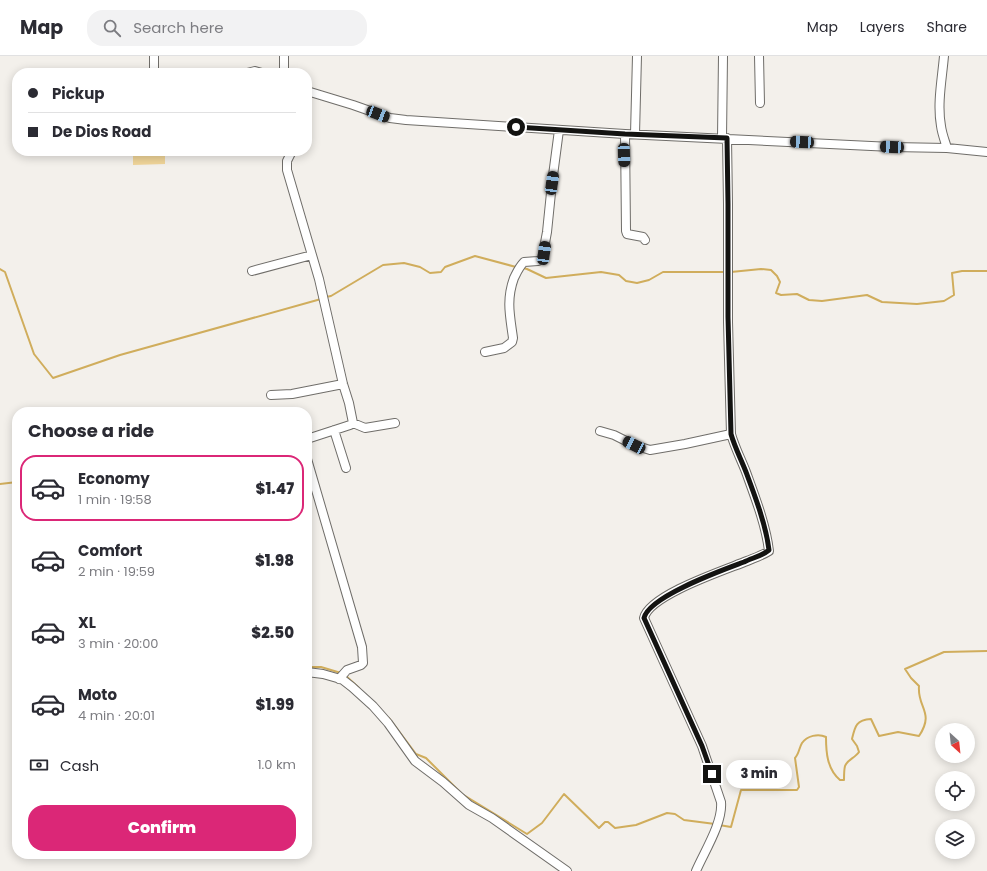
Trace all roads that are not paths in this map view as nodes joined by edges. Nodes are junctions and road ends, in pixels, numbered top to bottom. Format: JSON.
{"nodes":[{"id":1,"x":154,"y":56,"type":"edge"},
{"id":2,"x":284,"y":56,"type":"edge"},
{"id":3,"x":636,"y":56,"type":"edge"},
{"id":4,"x":723,"y":56,"type":"edge"},
{"id":5,"x":760,"y":56,"type":"edge"},
{"id":6,"x":944,"y":56,"type":"edge"},
{"id":7,"x":154,"y":68,"type":"edge"},
{"id":8,"x":284,"y":68,"type":"edge"},
{"id":9,"x":312,"y":93,"type":"edge"},
{"id":10,"x":760,"y":103,"type":"dead end"},
{"id":11,"x":559,"y":130,"type":"junction"},
{"id":12,"x":625,"y":134,"type":"junction"},
{"id":13,"x":635,"y":134,"type":"junction"},
{"id":14,"x":724,"y":138,"type":"junction"},
{"id":15,"x":947,"y":148,"type":"junction"},
{"id":16,"x":987,"y":152,"type":"edge"},
{"id":17,"x":290,"y":156,"type":"edge"},
{"id":18,"x":645,"y":240,"type":"dead end"},
{"id":19,"x":312,"y":255,"type":"junction"},
{"id":20,"x":252,"y":271,"type":"dead end"},
{"id":21,"x":486,"y":352,"type":"dead end"},
{"id":22,"x":343,"y":384,"type":"junction"},
{"id":23,"x":271,"y":395,"type":"dead end"},
{"id":24,"x":353,"y":423,"type":"junction"},
{"id":25,"x":395,"y":423,"type":"dead end"},
{"id":26,"x":334,"y":430,"type":"junction"},
{"id":27,"x":600,"y":431,"type":"dead end"},
{"id":28,"x":731,"y":434,"type":"junction"},
{"id":29,"x":312,"y":437,"type":"edge"},
{"id":30,"x":346,"y":468,"type":"dead end"},
{"id":31,"x":312,"y":475,"type":"edge"},
{"id":32,"x":312,"y":673,"type":"edge"},
{"id":33,"x":342,"y":675,"type":"junction"},
{"id":34,"x":567,"y":871,"type":"edge"},
{"id":35,"x":696,"y":871,"type":"edge"}],
"edges":[{"from":1,"to":7,"type":"street"},
{"from":2,"to":8,"type":"street"},
{"from":3,"to":13,"type":"street"},
{"from":4,"to":14,"type":"street"},
{"from":5,"to":10,"type":"street"},
{"from":6,"to":15,"type":"street"},
{"from":9,"to":11,"type":"street"},
{"from":11,"to":12,"type":"street"},
{"from":11,"to":21,"type":"street"},
{"from":12,"to":13,"type":"street"},
{"from":12,"to":18,"type":"street"},
{"from":13,"to":14,"type":"street"},
{"from":14,"to":15,"type":"street"},
{"from":14,"to":28,"type":"street"},
{"from":15,"to":16,"type":"street"},
{"from":17,"to":19,"type":"street"},
{"from":19,"to":20,"type":"street"},
{"from":19,"to":22,"type":"street"},
{"from":22,"to":23,"type":"street"},
{"from":22,"to":24,"type":"street"},
{"from":24,"to":25,"type":"street"},
{"from":24,"to":26,"type":"street"},
{"from":26,"to":29,"type":"street"},
{"from":26,"to":30,"type":"street"},
{"from":27,"to":28,"type":"street"},
{"from":28,"to":35,"type":"street"},
{"from":31,"to":33,"type":"street"},
{"from":32,"to":33,"type":"street"},
{"from":33,"to":34,"type":"street"}]}
